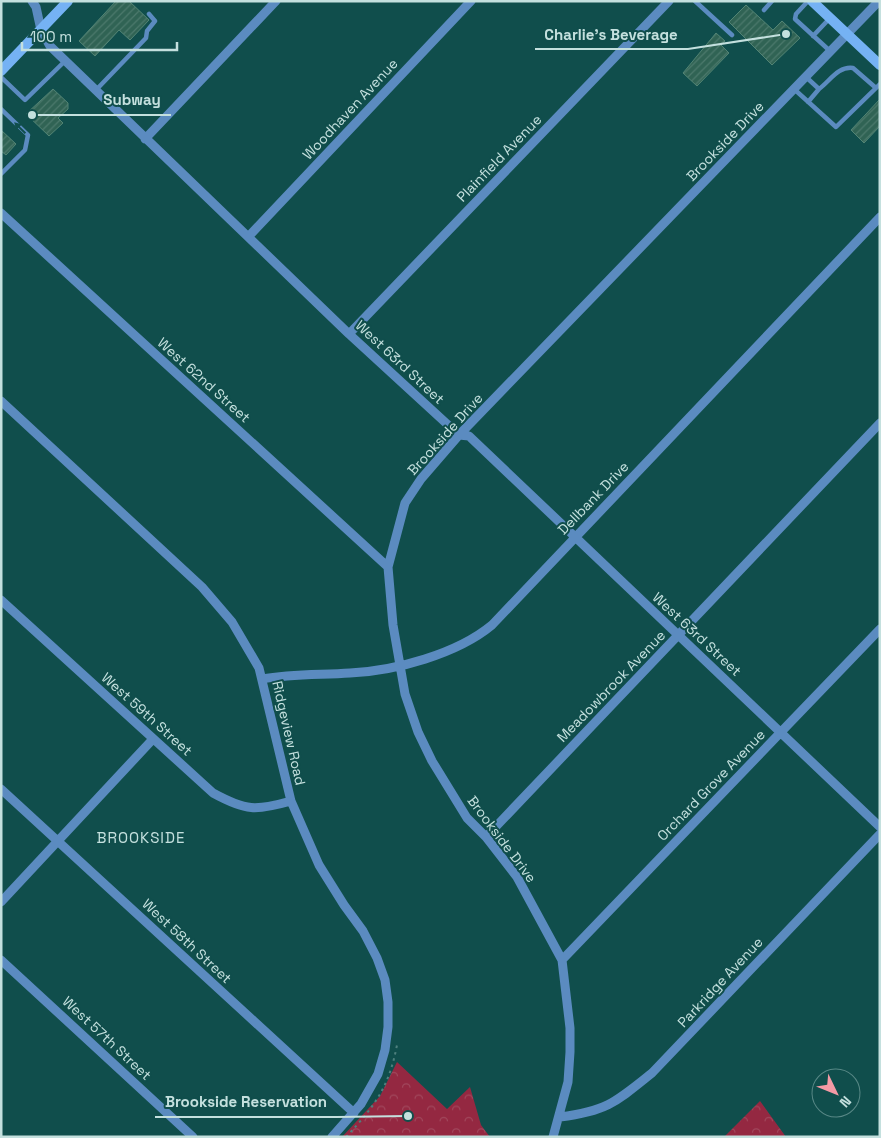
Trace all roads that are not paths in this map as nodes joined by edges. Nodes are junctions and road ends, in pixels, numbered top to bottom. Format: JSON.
{"nodes":[{"id":1,"x":32,"y":1,"type":"edge"},
{"id":2,"x":68,"y":1,"type":"edge"},
{"id":3,"x":276,"y":1,"type":"edge"},
{"id":4,"x":470,"y":1,"type":"edge"},
{"id":5,"x":669,"y":1,"type":"edge"},
{"id":6,"x":695,"y":1,"type":"edge"},
{"id":7,"x":772,"y":1,"type":"edge"},
{"id":8,"x":808,"y":1,"type":"edge"},
{"id":9,"x":812,"y":1,"type":"edge"},
{"id":10,"x":879,"y":1,"type":"edge"},
{"id":11,"x":764,"y":10,"type":"dead end"},
{"id":12,"x":149,"y":14,"type":"dead end"},
{"id":13,"x":830,"y":18,"type":"junction"},
{"id":14,"x":41,"y":30,"type":"junction"},
{"id":15,"x":847,"y":34,"type":"junction"},
{"id":16,"x":732,"y":35,"type":"dead end"},
{"id":17,"x":813,"y":36,"type":"junction"},
{"id":18,"x":830,"y":52,"type":"junction"},
{"id":19,"x":66,"y":60,"type":"junction"},
{"id":20,"x":880,"y":65,"type":"edge"},
{"id":21,"x":1,"y":71,"type":"edge"},
{"id":22,"x":805,"y":76,"type":"junction"},
{"id":23,"x":1,"y":77,"type":"edge"},
{"id":24,"x":878,"y":86,"type":"edge"},
{"id":25,"x":794,"y":89,"type":"junction"},
{"id":26,"x":819,"y":89,"type":"junction"},
{"id":27,"x":96,"y":90,"type":"junction"},
{"id":28,"x":808,"y":102,"type":"junction"},
{"id":29,"x":1,"y":109,"type":"edge"},
{"id":30,"x":145,"y":139,"type":"junction"},
{"id":31,"x":1,"y":174,"type":"edge"},
{"id":32,"x":1,"y":213,"type":"edge"},
{"id":33,"x":880,"y":216,"type":"edge"},
{"id":34,"x":249,"y":236,"type":"junction"},
{"id":35,"x":349,"y":334,"type":"junction"},
{"id":36,"x":1,"y":401,"type":"edge"},
{"id":37,"x":880,"y":423,"type":"edge"},
{"id":38,"x":459,"y":435,"type":"junction"},
{"id":39,"x":575,"y":538,"type":"junction"},
{"id":40,"x":388,"y":567,"type":"junction"},
{"id":41,"x":1,"y":600,"type":"edge"},
{"id":42,"x":880,"y":629,"type":"edge"},
{"id":43,"x":678,"y":635,"type":"junction"},
{"id":44,"x":399,"y":665,"type":"junction"},
{"id":45,"x":262,"y":680,"type":"junction"},
{"id":46,"x":782,"y":732,"type":"junction"},
{"id":47,"x":153,"y":739,"type":"junction"},
{"id":48,"x":1,"y":789,"type":"edge"},
{"id":49,"x":291,"y":801,"type":"junction"},
{"id":50,"x":880,"y":828,"type":"edge"},
{"id":51,"x":880,"y":834,"type":"edge"},
{"id":52,"x":486,"y":837,"type":"junction"},
{"id":53,"x":58,"y":841,"type":"junction"},
{"id":54,"x":1,"y":902,"type":"edge"},
{"id":55,"x":1,"y":960,"type":"edge"},
{"id":56,"x":562,"y":960,"type":"junction"},
{"id":57,"x":354,"y":1113,"type":"junction"},
{"id":58,"x":560,"y":1117,"type":"junction"},
{"id":59,"x":193,"y":1137,"type":"edge"},
{"id":60,"x":332,"y":1137,"type":"edge"},
{"id":61,"x":553,"y":1137,"type":"edge"}],
"edges":[{"from":1,"to":14,"type":"street","name":"West 63rd Street"},
{"from":2,"to":14,"type":"main road"},
{"from":3,"to":30,"type":"street"},
{"from":4,"to":34,"type":"street","name":"Woodhaven Avenue"},
{"from":5,"to":35,"type":"street","name":"Plainfield Avenue"},
{"from":6,"to":16,"type":"lane"},
{"from":7,"to":11,"type":"lane"},
{"from":8,"to":17,"type":"lane"},
{"from":9,"to":13,"type":"main road"},
{"from":10,"to":15,"type":"street","name":"Brookside Drive"},
{"from":12,"to":27,"type":"lane"},
{"from":13,"to":15,"type":"main road"},
{"from":13,"to":17,"type":"lane"},
{"from":14,"to":19,"type":"street","name":"West 63rd Street"},
{"from":14,"to":21,"type":"main road"},
{"from":15,"to":18,"type":"street","name":"Brookside Drive"},
{"from":15,"to":20,"type":"main road"},
{"from":17,"to":18,"type":"lane"},
{"from":18,"to":22,"type":"street","name":"Brookside Drive"},
{"from":19,"to":23,"type":"lane"},
{"from":19,"to":27,"type":"street","name":"West 63rd Street"},
{"from":22,"to":25,"type":"street","name":"Brookside Drive"},
{"from":22,"to":26,"type":"lane"},
{"from":24,"to":26,"type":"lane"},
{"from":24,"to":28,"type":"lane"},
{"from":25,"to":28,"type":"lane"},
{"from":25,"to":38,"type":"street","name":"Brookside Drive"},
{"from":26,"to":28,"type":"lane"},
{"from":27,"to":30,"type":"street","name":"West 63rd Street"},
{"from":31,"to":29,"type":"lane","one_way":true},
{"from":30,"to":34,"type":"street","name":"West 63rd Street"},
{"from":32,"to":40,"type":"street","name":"West 62nd Street"},
{"from":33,"to":39,"type":"street","name":"Dellbank Drive"},
{"from":34,"to":35,"type":"street","name":"West 63rd Street"},
{"from":35,"to":38,"type":"street","name":"West 63rd Street"},
{"from":36,"to":45,"type":"street","name":"Ridgeview Road"},
{"from":37,"to":43,"type":"street","name":"Meadowbrook Avenue"},
{"from":38,"to":39,"type":"street","name":"West 63rd Street"},
{"from":38,"to":40,"type":"street","name":"Brookside Drive"},
{"from":39,"to":43,"type":"street","name":"West 63rd Street"},
{"from":39,"to":44,"type":"street","name":"Dellbank Drive"},
{"from":40,"to":44,"type":"street","name":"Brookside Drive"},
{"from":41,"to":47,"type":"street","name":"West 59th Street"},
{"from":42,"to":46,"type":"street","name":"Orchard Grove Avenue"},
{"from":43,"to":46,"type":"street","name":"West 63rd Street"},
{"from":43,"to":52,"type":"street","name":"Meadowbrook Avenue"},
{"from":44,"to":45,"type":"street","name":"Dellbank Drive"},
{"from":44,"to":52,"type":"street","name":"Brookside Drive"},
{"from":45,"to":49,"type":"street","name":"Ridgeview Road"},
{"from":46,"to":50,"type":"street","name":"West 63rd Street"},
{"from":46,"to":56,"type":"street","name":"Orchard Grove Avenue"},
{"from":47,"to":49,"type":"street","name":"West 59th Street"},
{"from":47,"to":53,"type":"street"},
{"from":48,"to":53,"type":"street","name":"West 58th Street"},
{"from":49,"to":57,"type":"street","name":"Ridgeview Road"},
{"from":51,"to":58,"type":"street","name":"Parkridge Avenue"},
{"from":52,"to":56,"type":"street","name":"Brookside Drive"},
{"from":53,"to":54,"type":"street"},
{"from":53,"to":57,"type":"street","name":"West 58th Street"},
{"from":55,"to":59,"type":"street","name":"West 57th Street"},
{"from":56,"to":58,"type":"street","name":"Brookside Drive"},
{"from":57,"to":60,"type":"street","name":"Ridgeview Road"},
{"from":58,"to":61,"type":"street","name":"Brookside Drive"}]}
